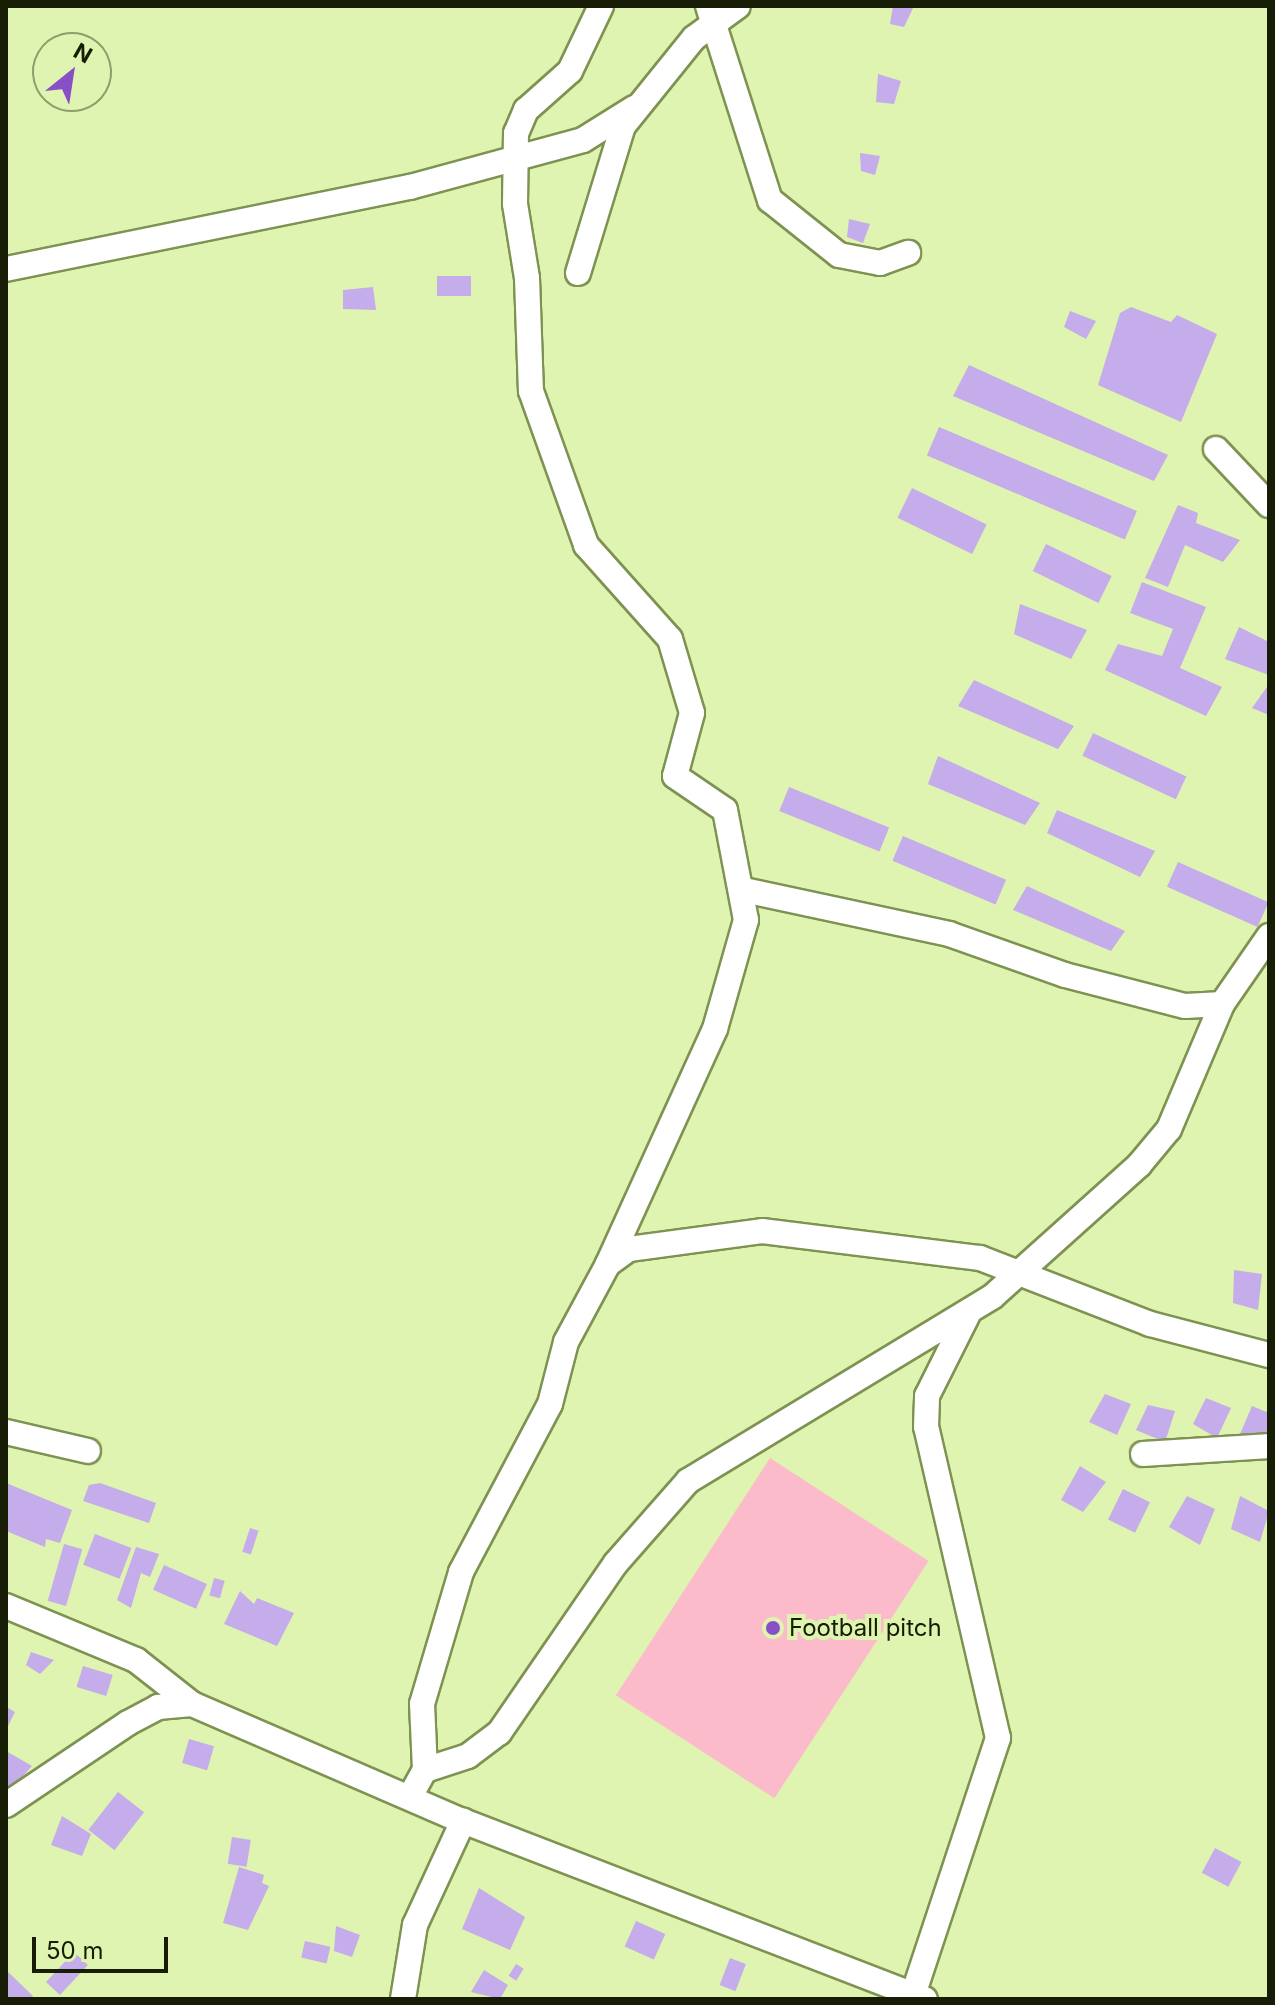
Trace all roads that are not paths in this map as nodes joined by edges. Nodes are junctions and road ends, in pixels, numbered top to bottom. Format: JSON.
{"nodes":[{"id":1,"x":601,"y":6,"type":"edge"},
{"id":2,"x":738,"y":6,"type":"edge"},
{"id":3,"x":712,"y":14,"type":"edge"},
{"id":4,"x":634,"y":108,"type":"junction"},
{"id":5,"x":515,"y":160,"type":"junction"},
{"id":6,"x":908,"y":253,"type":"dead end"},
{"id":7,"x":6,"y":269,"type":"edge"},
{"id":8,"x":578,"y":273,"type":"dead end"},
{"id":9,"x":1216,"y":449,"type":"dead end"},
{"id":10,"x":1269,"y":505,"type":"edge"},
{"id":11,"x":744,"y":890,"type":"junction"},
{"id":12,"x":1269,"y":936,"type":"edge"},
{"id":13,"x":1222,"y":1004,"type":"junction"},
{"id":14,"x":608,"y":1264,"type":"junction"},
{"id":15,"x":1017,"y":1271,"type":"junction"},
{"id":16,"x":968,"y":1313,"type":"junction"},
{"id":17,"x":1269,"y":1336,"type":"edge"},
{"id":18,"x":1239,"y":1348,"type":"junction"},
{"id":19,"x":1269,"y":1355,"type":"edge"},
{"id":20,"x":6,"y":1432,"type":"edge"},
{"id":21,"x":1269,"y":1446,"type":"edge"},
{"id":22,"x":88,"y":1451,"type":"dead end"},
{"id":23,"x":1143,"y":1454,"type":"dead end"},
{"id":24,"x":6,"y":1606,"type":"edge"},
{"id":25,"x":192,"y":1704,"type":"junction"},
{"id":26,"x":425,"y":1770,"type":"junction"},
{"id":27,"x":412,"y":1793,"type":"junction"},
{"id":28,"x":6,"y":1805,"type":"edge"},
{"id":29,"x":463,"y":1821,"type":"junction"},
{"id":30,"x":904,"y":1995,"type":"edge"},
{"id":31,"x":402,"y":1999,"type":"edge"}],
"edges":[{"from":1,"to":5,"type":"street"},
{"from":2,"to":3,"type":"street"},
{"from":3,"to":4,"type":"street"},
{"from":3,"to":6,"type":"street"},
{"from":4,"to":5,"type":"street"},
{"from":4,"to":8,"type":"street"},
{"from":5,"to":7,"type":"street"},
{"from":5,"to":11,"type":"street"},
{"from":9,"to":10,"type":"street"},
{"from":11,"to":13,"type":"street"},
{"from":11,"to":14,"type":"street"},
{"from":12,"to":13,"type":"street"},
{"from":13,"to":15,"type":"street"},
{"from":14,"to":15,"type":"street"},
{"from":14,"to":26,"type":"street"},
{"from":15,"to":16,"type":"street"},
{"from":15,"to":18,"type":"street"},
{"from":16,"to":26,"type":"street"},
{"from":16,"to":30,"type":"street"},
{"from":17,"to":18,"type":"street"},
{"from":18,"to":19,"type":"street"},
{"from":20,"to":22,"type":"street"},
{"from":21,"to":23,"type":"street"},
{"from":24,"to":25,"type":"street"},
{"from":25,"to":27,"type":"street"},
{"from":25,"to":28,"type":"street"},
{"from":26,"to":27,"type":"street"},
{"from":27,"to":29,"type":"street"},
{"from":29,"to":30,"type":"street"},
{"from":29,"to":31,"type":"street"}]}
